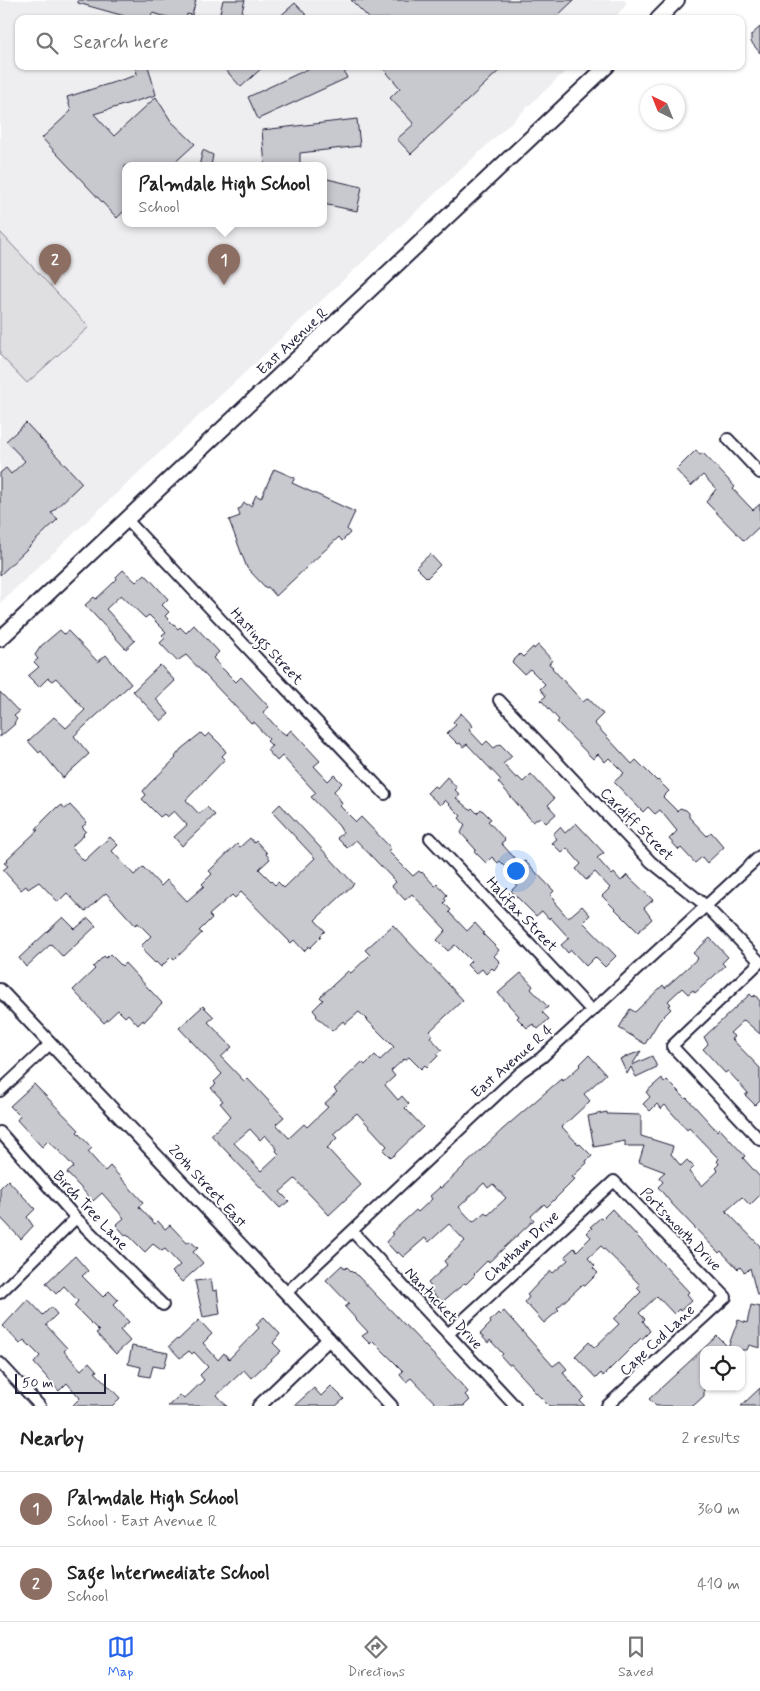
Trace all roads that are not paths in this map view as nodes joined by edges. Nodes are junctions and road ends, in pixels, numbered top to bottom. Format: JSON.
{"nodes":[{"id":1,"x":678,"y":0,"type":"edge"},
{"id":2,"x":662,"y":15,"type":"edge"},
{"id":3,"x":603,"y":70,"type":"edge"},
{"id":4,"x":728,"y":439,"type":"dead end"},
{"id":5,"x":760,"y":473,"type":"edge"},
{"id":6,"x":127,"y":520,"type":"junction"},
{"id":7,"x":0,"y":640,"type":"edge"},
{"id":8,"x":499,"y":700,"type":"dead end"},
{"id":9,"x":385,"y":794,"type":"dead end"},
{"id":10,"x":430,"y":838,"type":"dead end"},
{"id":11,"x":760,"y":856,"type":"edge"},
{"id":12,"x":706,"y":905,"type":"junction"},
{"id":13,"x":760,"y":962,"type":"edge"},
{"id":14,"x":0,"y":990,"type":"edge"},
{"id":15,"x":592,"y":1011,"type":"junction"},
{"id":16,"x":50,"y":1044,"type":"junction"},
{"id":17,"x":0,"y":1091,"type":"edge"},
{"id":18,"x":0,"y":1132,"type":"edge"},
{"id":19,"x":760,"y":1140,"type":"edge"},
{"id":20,"x":614,"y":1181,"type":"joint"},
{"id":21,"x":76,"y":1218,"type":"junction"},
{"id":22,"x":352,"y":1231,"type":"junction"},
{"id":23,"x":0,"y":1293,"type":"edge"},
{"id":24,"x":286,"y":1293,"type":"junction"},
{"id":25,"x":726,"y":1297,"type":"joint"},
{"id":26,"x":163,"y":1305,"type":"dead end"},
{"id":27,"x":448,"y":1334,"type":"junction"},
{"id":28,"x":329,"y":1339,"type":"junction"},
{"id":29,"x":0,"y":1363,"type":"edge"},
{"id":30,"x":40,"y":1406,"type":"edge"},
{"id":31,"x":259,"y":1406,"type":"edge"},
{"id":32,"x":391,"y":1406,"type":"edge"},
{"id":33,"x":515,"y":1406,"type":"edge"},
{"id":34,"x":607,"y":1406,"type":"edge"}],
"edges":[{"from":1,"to":2,"type":"main road"},
{"from":3,"to":6,"type":"main road","name":"East Avenue R"},
{"from":4,"to":5,"type":"street"},
{"from":6,"to":7,"type":"main road","name":"East Avenue R"},
{"from":6,"to":9,"type":"street","name":"Hastings Street"},
{"from":8,"to":12,"type":"street","name":"Cardiff Street"},
{"from":10,"to":15,"type":"street","name":"Halifax Street"},
{"from":11,"to":12,"type":"street","name":"East Avenue R 4"},
{"from":12,"to":13,"type":"street","name":"Cardiff Street"},
{"from":12,"to":15,"type":"street","name":"East Avenue R 4"},
{"from":13,"to":19,"type":"street"},
{"from":14,"to":16,"type":"street","name":"20th Street East"},
{"from":15,"to":22,"type":"street","name":"East Avenue R 4"},
{"from":16,"to":17,"type":"street"},
{"from":16,"to":24,"type":"street","name":"20th Street East"},
{"from":18,"to":21,"type":"street","name":"Birch Tree Lane"},
{"from":20,"to":25,"type":"street","name":"Portsmouth Drive"},
{"from":20,"to":27,"type":"street","name":"Chatham Drive"},
{"from":21,"to":23,"type":"street"},
{"from":21,"to":26,"type":"street","name":"Birch Tree Lane"},
{"from":22,"to":24,"type":"street","name":"East Avenue R 4"},
{"from":22,"to":27,"type":"street","name":"Nantucket Drive"},
{"from":24,"to":28,"type":"street","name":"20th Street East"},
{"from":25,"to":34,"type":"street","name":"Cape Cod Lane"},
{"from":27,"to":33,"type":"street","name":"Nantucket Drive"},
{"from":28,"to":31,"type":"street"},
{"from":28,"to":32,"type":"street","name":"20th Street East"},
{"from":29,"to":30,"type":"street"}]}
